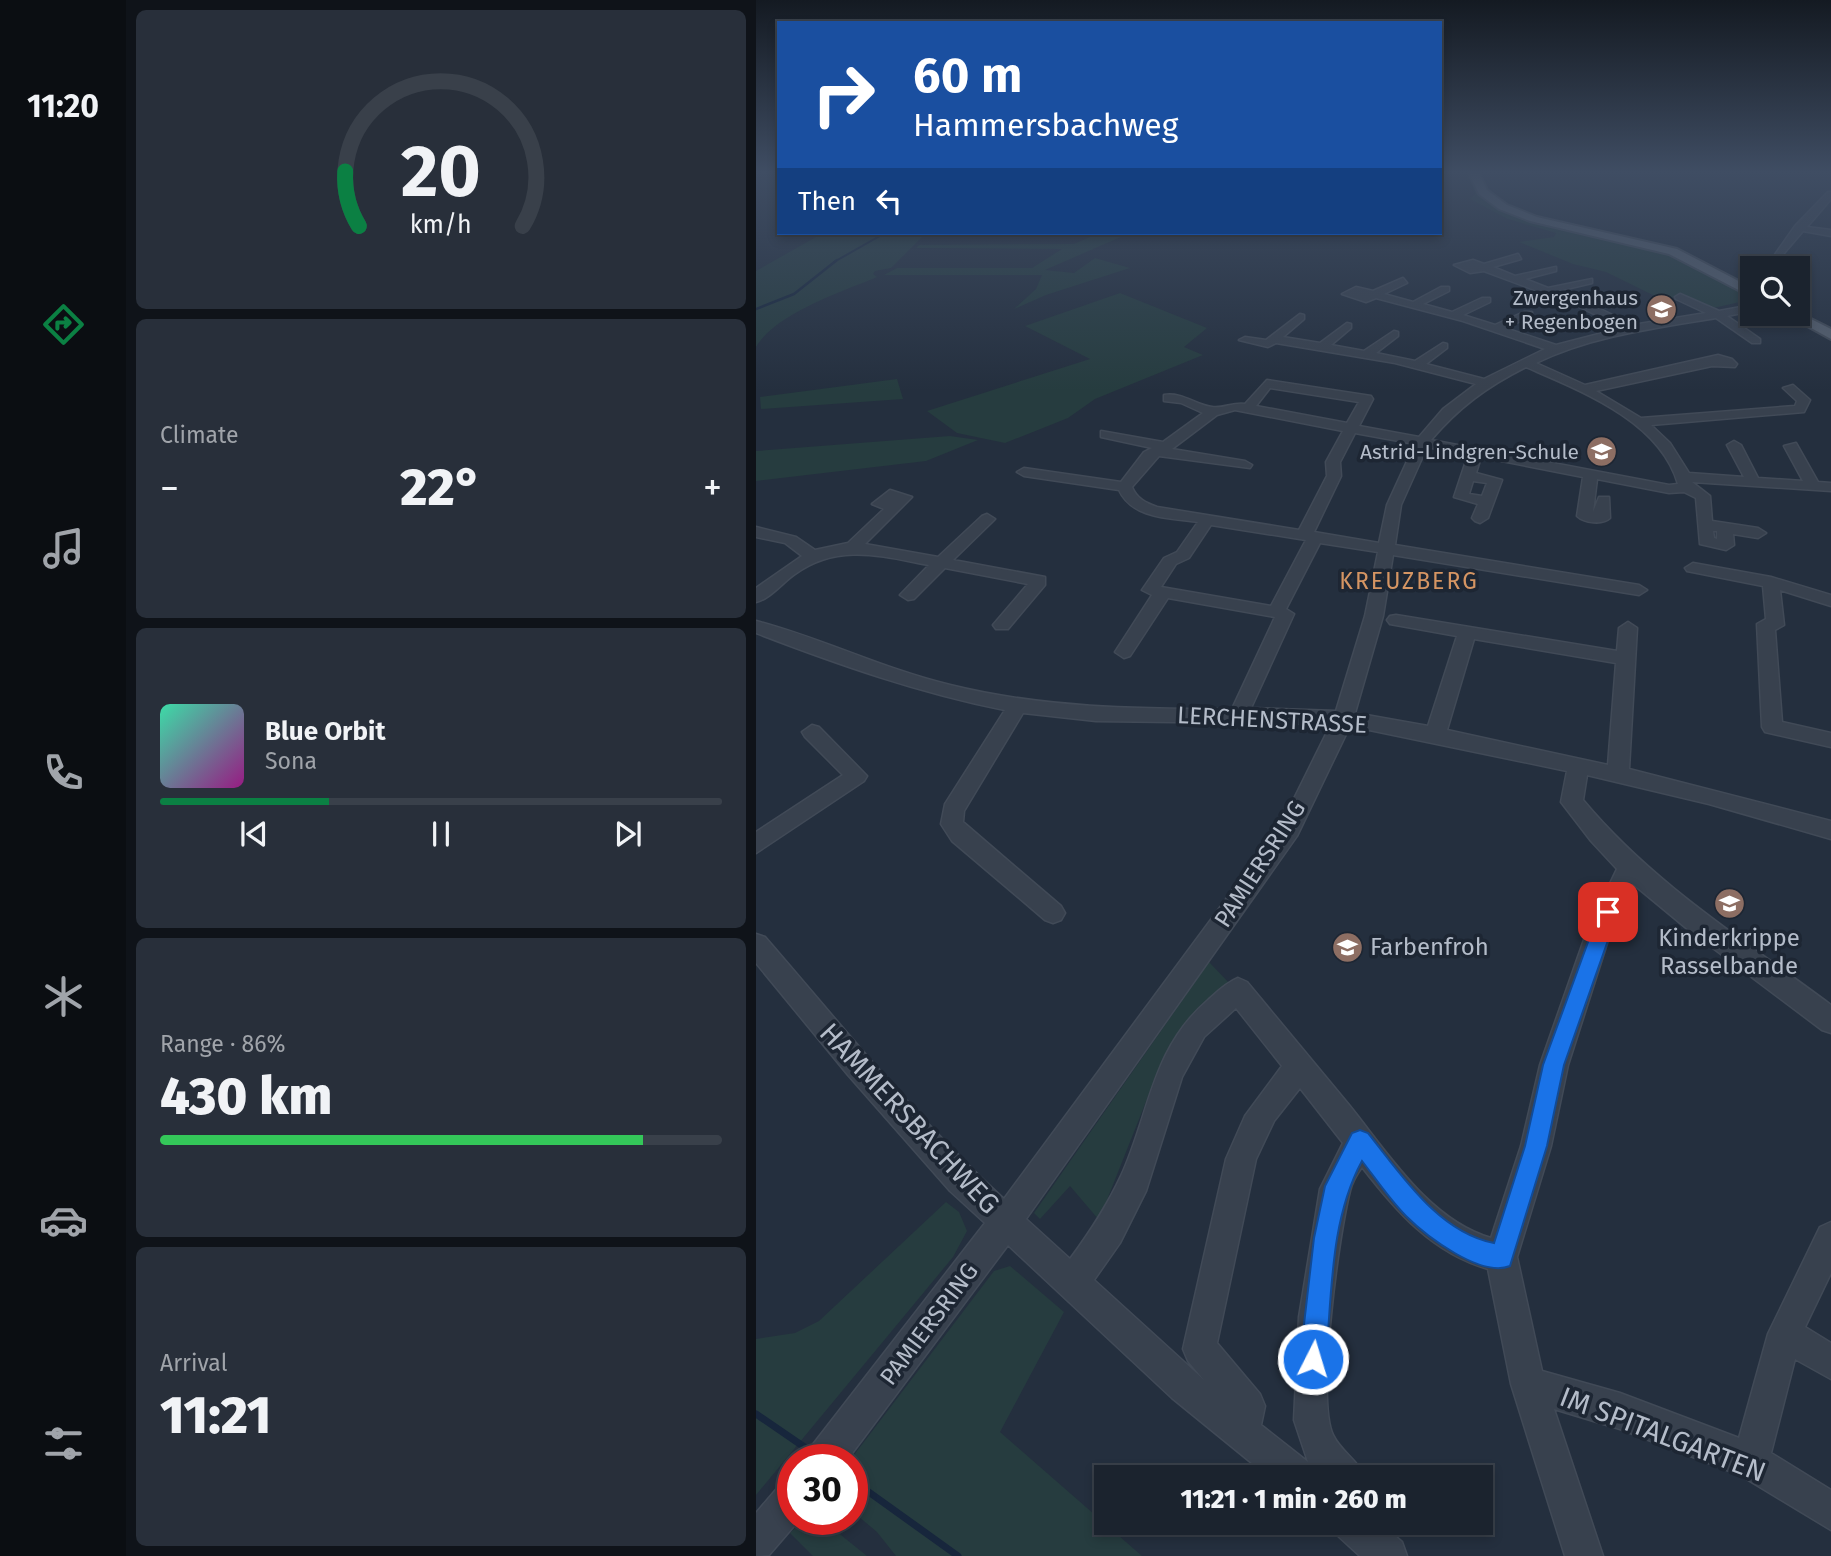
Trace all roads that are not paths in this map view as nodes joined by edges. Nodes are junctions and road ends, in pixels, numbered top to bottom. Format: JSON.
{"nodes":[{"id":1,"x":1650,"y":246,"type":"edge"},
{"id":2,"x":1518,"y":257,"type":"dead end"},
{"id":3,"x":1553,"y":269,"type":"dead end"},
{"id":4,"x":1514,"y":279,"type":"junction"},
{"id":5,"x":1403,"y":281,"type":"dead end"},
{"id":6,"x":1588,"y":281,"type":"dead end"},
{"id":7,"x":1740,"y":287,"type":"edge"},
{"id":8,"x":1445,"y":289,"type":"dead end"},
{"id":9,"x":1547,"y":291,"type":"junction"},
{"id":10,"x":1624,"y":296,"type":"dead end"},
{"id":11,"x":1679,"y":297,"type":"dead end"},
{"id":12,"x":1486,"y":300,"type":"dead end"},
{"id":13,"x":1414,"y":305,"type":"junction"},
{"id":14,"x":1584,"y":305,"type":"junction"},
{"id":15,"x":1740,"y":310,"type":"edge"},
{"id":16,"x":1528,"y":314,"type":"dead end"},
{"id":17,"x":1718,"y":314,"type":"junction"},
{"id":18,"x":1454,"y":316,"type":"junction"},
{"id":19,"x":1300,"y":317,"type":"dead end"},
{"id":20,"x":1810,"y":324,"type":"edge"},
{"id":21,"x":1347,"y":326,"type":"dead end"},
{"id":22,"x":1497,"y":328,"type":"junction"},
{"id":23,"x":1632,"y":329,"type":"junction"},
{"id":24,"x":1394,"y":334,"type":"dead end"},
{"id":25,"x":1831,"y":335,"type":"edge"},
{"id":26,"x":1275,"y":339,"type":"junction"},
{"id":27,"x":1245,"y":340,"type":"dead end"},
{"id":28,"x":1756,"y":341,"type":"dead end"},
{"id":29,"x":1443,"y":346,"type":"dead end"},
{"id":30,"x":1322,"y":347,"type":"junction"},
{"id":31,"x":1555,"y":349,"type":"junction"},
{"id":32,"x":1367,"y":355,"type":"junction"},
{"id":33,"x":1714,"y":358,"type":"dead end"},
{"id":34,"x":1670,"y":361,"type":"dead end"},
{"id":35,"x":1524,"y":362,"type":"junction"},
{"id":36,"x":1417,"y":365,"type":"junction"},
{"id":37,"x":1682,"y":367,"type":"junction"},
{"id":38,"x":1485,"y":383,"type":"junction"},
{"id":39,"x":1789,"y":388,"type":"dead end"},
{"id":40,"x":1586,"y":389,"type":"junction"},
{"id":41,"x":1168,"y":398,"type":"dead end"},
{"id":42,"x":1249,"y":407,"type":"junction"},
{"id":43,"x":1212,"y":412,"type":"junction"},
{"id":44,"x":1639,"y":422,"type":"junction"},
{"id":45,"x":1351,"y":427,"type":"junction"},
{"id":46,"x":1106,"y":433,"type":"dead end"},
{"id":47,"x":1423,"y":441,"type":"junction"},
{"id":48,"x":1734,"y":445,"type":"dead end"},
{"id":49,"x":1791,"y":446,"type":"dead end"},
{"id":50,"x":1161,"y":449,"type":"junction"},
{"id":51,"x":1476,"y":451,"type":"junction"},
{"id":52,"x":1245,"y":465,"type":"dead end"},
{"id":53,"x":1024,"y":472,"type":"dead end"},
{"id":54,"x":1590,"y":474,"type":"junction"},
{"id":55,"x":1468,"y":476,"type":"junction"},
{"id":56,"x":1753,"y":481,"type":"junction"},
{"id":57,"x":1685,"y":482,"type":"junction"},
{"id":58,"x":1813,"y":485,"type":"junction"},
{"id":59,"x":1125,"y":487,"type":"junction"},
{"id":60,"x":1831,"y":487,"type":"edge"},
{"id":61,"x":1487,"y":501,"type":"junction"},
{"id":62,"x":1623,"y":503,"type":"dead end"},
{"id":63,"x":894,"y":506,"type":"dead end"},
{"id":64,"x":1480,"y":518,"type":"dead end"},
{"id":65,"x":987,"y":519,"type":"dead end"},
{"id":66,"x":1207,"y":520,"type":"junction"},
{"id":67,"x":756,"y":532,"type":"edge"},
{"id":68,"x":1758,"y":533,"type":"dead end"},
{"id":69,"x":1311,"y":535,"type":"junction"},
{"id":70,"x":853,"y":547,"type":"junction"},
{"id":71,"x":1386,"y":548,"type":"junction"},
{"id":72,"x":812,"y":556,"type":"junction"},
{"id":73,"x":941,"y":563,"type":"junction"},
{"id":74,"x":1693,"y":568,"type":"dead end"},
{"id":75,"x":1771,"y":582,"type":"junction"},
{"id":76,"x":1639,"y":590,"type":"dead end"},
{"id":77,"x":1163,"y":592,"type":"junction"},
{"id":78,"x":908,"y":595,"type":"dead end"},
{"id":79,"x":756,"y":597,"type":"edge"},
{"id":80,"x":1830,"y":598,"type":"edge"},
{"id":81,"x":1276,"y":612,"type":"junction"},
{"id":82,"x":1396,"y":620,"type":"dead end"},
{"id":83,"x":1002,"y":625,"type":"dead end"},
{"id":84,"x":756,"y":627,"type":"edge"},
{"id":85,"x":1628,"y":628,"type":"dead end"},
{"id":86,"x":1467,"y":632,"type":"junction"},
{"id":87,"x":1124,"y":652,"type":"dead end"},
{"id":88,"x":1627,"y":659,"type":"junction"},
{"id":89,"x":1017,"y":706,"type":"junction"},
{"id":90,"x":1239,"y":714,"type":"junction"},
{"id":91,"x":1343,"y":719,"type":"junction"},
{"id":92,"x":812,"y":732,"type":"dead end"},
{"id":93,"x":1435,"y":736,"type":"junction"},
{"id":94,"x":1831,"y":740,"type":"edge"},
{"id":95,"x":1578,"y":766,"type":"junction"},
{"id":96,"x":1618,"y":774,"type":"junction"},
{"id":97,"x":1831,"y":830,"type":"edge"},
{"id":98,"x":756,"y":844,"type":"edge"},
{"id":99,"x":1630,"y":866,"type":"junction"},
{"id":100,"x":1053,"y":913,"type":"dead end"},
{"id":101,"x":756,"y":945,"type":"edge"},
{"id":102,"x":1831,"y":1021,"type":"edge"},
{"id":103,"x":1300,"y":1067,"type":"junction"},
{"id":104,"x":1360,"y":1141,"type":"junction"},
{"id":105,"x":1006,"y":1222,"type":"junction"},
{"id":106,"x":1831,"y":1238,"type":"edge"},
{"id":107,"x":1502,"y":1257,"type":"junction"},
{"id":108,"x":1073,"y":1282,"type":"junction"},
{"id":109,"x":1785,"y":1334,"type":"junction"},
{"id":110,"x":1831,"y":1363,"type":"edge"},
{"id":111,"x":1528,"y":1384,"type":"junction"},
{"id":112,"x":1242,"y":1432,"type":"junction"},
{"id":113,"x":837,"y":1444,"type":"edge"},
{"id":114,"x":1751,"y":1461,"type":"junction"},
{"id":115,"x":1283,"y":1465,"type":"edge"},
{"id":116,"x":1335,"y":1465,"type":"edge"},
{"id":117,"x":1831,"y":1511,"type":"edge"},
{"id":118,"x":777,"y":1517,"type":"edge"},
{"id":119,"x":756,"y":1542,"type":"edge"},
{"id":120,"x":1584,"y":1556,"type":"edge"}],
"edges":[{"from":1,"to":7,"type":"main road"},
{"from":2,"to":4,"type":"street"},
{"from":3,"to":4,"type":"street"},
{"from":4,"to":9,"type":"street"},
{"from":5,"to":13,"type":"street"},
{"from":6,"to":9,"type":"street"},
{"from":8,"to":13,"type":"street"},
{"from":9,"to":14,"type":"street"},
{"from":10,"to":14,"type":"street"},
{"from":11,"to":17,"type":"street"},
{"from":12,"to":18,"type":"street"},
{"from":13,"to":18,"type":"street"},
{"from":14,"to":23,"type":"street"},
{"from":15,"to":17,"type":"street","name":"PAMIERSRING"},
{"from":16,"to":22,"type":"street"},
{"from":17,"to":23,"type":"street","name":"PAMIERSRING"},
{"from":17,"to":28,"type":"street"},
{"from":18,"to":22,"type":"street"},
{"from":19,"to":26,"type":"street"},
{"from":20,"to":25,"type":"main road"},
{"from":21,"to":30,"type":"street"},
{"from":22,"to":31,"type":"street"},
{"from":23,"to":31,"type":"street","name":"PAMIERSRING"},
{"from":24,"to":32,"type":"street"},
{"from":26,"to":27,"type":"street"},
{"from":26,"to":30,"type":"street"},
{"from":29,"to":36,"type":"street"},
{"from":30,"to":32,"type":"street"},
{"from":31,"to":35,"type":"street","name":"PAMIERSRING"},
{"from":32,"to":36,"type":"street"},
{"from":33,"to":37,"type":"street"},
{"from":34,"to":37,"type":"street"},
{"from":35,"to":38,"type":"street","name":"PAMIERSRING"},
{"from":35,"to":40,"type":"street"},
{"from":36,"to":38,"type":"street"},
{"from":37,"to":40,"type":"street"},
{"from":38,"to":47,"type":"street","name":"PAMIERSRING"},
{"from":39,"to":44,"type":"street"},
{"from":40,"to":44,"type":"street"},
{"from":41,"to":43,"type":"street"},
{"from":42,"to":43,"type":"street"},
{"from":42,"to":45,"type":"street"},
{"from":42,"to":45,"type":"street"},
{"from":43,"to":50,"type":"street"},
{"from":44,"to":57,"type":"street"},
{"from":45,"to":47,"type":"street"},
{"from":45,"to":69,"type":"street"},
{"from":46,"to":50,"type":"street"},
{"from":47,"to":51,"type":"street"},
{"from":47,"to":71,"type":"street","name":"PAMIERSRING"},
{"from":48,"to":56,"type":"street"},
{"from":49,"to":58,"type":"street"},
{"from":50,"to":52,"type":"street"},
{"from":50,"to":59,"type":"street"},
{"from":51,"to":54,"type":"street"},
{"from":51,"to":55,"type":"street"},
{"from":53,"to":59,"type":"street"},
{"from":54,"to":57,"type":"street"},
{"from":54,"to":62,"type":"street"},
{"from":55,"to":61,"type":"street"},
{"from":55,"to":61,"type":"street"},
{"from":56,"to":57,"type":"street"},
{"from":56,"to":58,"type":"street"},
{"from":57,"to":68,"type":"street"},
{"from":58,"to":60,"type":"street"},
{"from":59,"to":66,"type":"street"},
{"from":61,"to":64,"type":"street"},
{"from":63,"to":70,"type":"street"},
{"from":65,"to":73,"type":"street"},
{"from":66,"to":69,"type":"street"},
{"from":66,"to":77,"type":"street"},
{"from":67,"to":72,"type":"street"},
{"from":69,"to":71,"type":"street"},
{"from":69,"to":81,"type":"street"},
{"from":70,"to":72,"type":"street"},
{"from":70,"to":73,"type":"street"},
{"from":71,"to":76,"type":"street"},
{"from":71,"to":91,"type":"street","name":"PAMIERSRING"},
{"from":72,"to":79,"type":"street"},
{"from":73,"to":78,"type":"street"},
{"from":73,"to":83,"type":"street"},
{"from":74,"to":75,"type":"street"},
{"from":75,"to":80,"type":"street"},
{"from":75,"to":94,"type":"street"},
{"from":77,"to":81,"type":"street"},
{"from":77,"to":87,"type":"street"},
{"from":81,"to":90,"type":"street"},
{"from":82,"to":86,"type":"street"},
{"from":84,"to":89,"type":"street","name":"LERCHENSTRASSE"},
{"from":85,"to":88,"type":"street"},
{"from":86,"to":88,"type":"street"},
{"from":86,"to":93,"type":"street"},
{"from":88,"to":96,"type":"street"},
{"from":89,"to":90,"type":"street","name":"LERCHENSTRASSE"},
{"from":89,"to":100,"type":"street"},
{"from":90,"to":91,"type":"street","name":"LERCHENSTRASSE"},
{"from":91,"to":93,"type":"street","name":"LERCHENSTRASSE"},
{"from":91,"to":105,"type":"street","name":"PAMIERSRING"},
{"from":92,"to":98,"type":"street"},
{"from":93,"to":95,"type":"street","name":"LERCHENSTRASSE"},
{"from":95,"to":96,"type":"street","name":"LERCHENSTRASSE"},
{"from":95,"to":99,"type":"street"},
{"from":96,"to":97,"type":"street","name":"LERCHENSTRASSE"},
{"from":99,"to":102,"type":"street"},
{"from":99,"to":107,"type":"street"},
{"from":101,"to":105,"type":"street","name":"HAMMERSBACHWEG"},
{"from":103,"to":104,"type":"street"},
{"from":103,"to":108,"type":"street"},
{"from":103,"to":112,"type":"street"},
{"from":104,"to":107,"type":"street"},
{"from":104,"to":116,"type":"street"},
{"from":105,"to":108,"type":"street","name":"HAMMERSBACHWEG"},
{"from":105,"to":113,"type":"street","name":"PAMIERSRING"},
{"from":106,"to":109,"type":"street"},
{"from":107,"to":111,"type":"street"},
{"from":108,"to":112,"type":"street","name":"HAMMERSBACHWEG"},
{"from":109,"to":110,"type":"street"},
{"from":109,"to":114,"type":"street"},
{"from":111,"to":114,"type":"street","name":"IM SPITALGARTEN"},
{"from":111,"to":120,"type":"street"},
{"from":112,"to":115,"type":"street","name":"HAMMERSBACHWEG"},
{"from":114,"to":117,"type":"street","name":"IM SPITALGARTEN"},
{"from":118,"to":119,"type":"street"}]}
